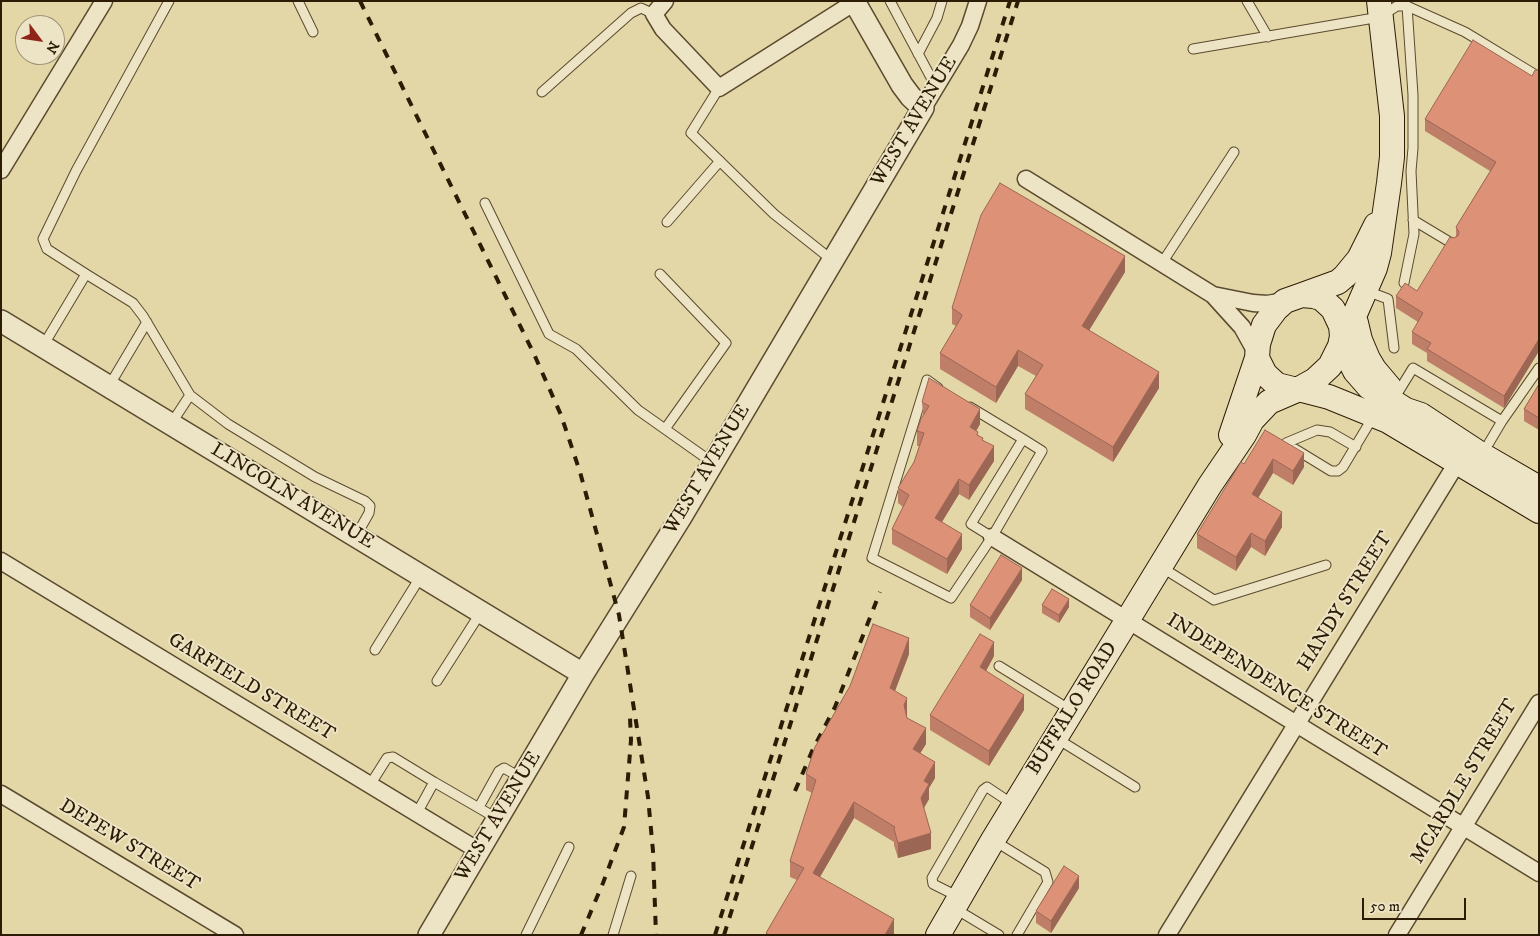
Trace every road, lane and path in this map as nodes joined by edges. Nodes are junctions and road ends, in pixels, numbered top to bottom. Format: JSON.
{"nodes":[{"id":1,"x":104,"y":1,"type":"edge"},
{"id":2,"x":169,"y":1,"type":"edge"},
{"id":3,"x":298,"y":1,"type":"edge"},
{"id":4,"x":665,"y":1,"type":"edge"},
{"id":5,"x":890,"y":1,"type":"edge"},
{"id":6,"x":942,"y":1,"type":"edge"},
{"id":7,"x":978,"y":1,"type":"edge"},
{"id":8,"x":1247,"y":1,"type":"edge"},
{"id":9,"x":854,"y":2,"type":"edge"},
{"id":10,"x":1407,"y":6,"type":"junction"},
{"id":11,"x":1380,"y":9,"type":"edge"},
{"id":12,"x":654,"y":14,"type":"junction"},
{"id":13,"x":313,"y":32,"type":"dead end"},
{"id":14,"x":1268,"y":37,"type":"junction"},
{"id":15,"x":1193,"y":50,"type":"dead end"},
{"id":16,"x":918,"y":54,"type":"junction"},
{"id":17,"x":1539,"y":77,"type":"edge"},
{"id":18,"x":719,"y":88,"type":"junction"},
{"id":19,"x":936,"y":88,"type":"junction"},
{"id":20,"x":542,"y":92,"type":"dead end"},
{"id":21,"x":923,"y":108,"type":"junction"},
{"id":22,"x":1234,"y":152,"type":"dead end"},
{"id":23,"x":720,"y":161,"type":"junction"},
{"id":24,"x":1,"y":170,"type":"edge"},
{"id":25,"x":1026,"y":179,"type":"dead end"},
{"id":26,"x":485,"y":203,"type":"dead end"},
{"id":27,"x":1385,"y":208,"type":"junction"},
{"id":28,"x":1413,"y":220,"type":"junction"},
{"id":29,"x":667,"y":222,"type":"dead end"},
{"id":30,"x":1453,"y":244,"type":"edge"},
{"id":31,"x":833,"y":261,"type":"junction"},
{"id":32,"x":1162,"y":263,"type":"junction"},
{"id":33,"x":86,"y":274,"type":"junction"},
{"id":34,"x":660,"y":274,"type":"dead end"},
{"id":35,"x":1404,"y":283,"type":"edge"},
{"id":36,"x":1366,"y":291,"type":"junction"},
{"id":37,"x":1213,"y":295,"type":"junction"},
{"id":38,"x":1294,"y":298,"type":"junction"},
{"id":39,"x":1355,"y":314,"type":"junction"},
{"id":40,"x":1,"y":321,"type":"edge"},
{"id":41,"x":147,"y":322,"type":"junction"},
{"id":42,"x":1342,"y":336,"type":"junction"},
{"id":43,"x":43,"y":346,"type":"junction"},
{"id":44,"x":1394,"y":348,"type":"dead end"},
{"id":45,"x":1257,"y":356,"type":"junction"},
{"id":46,"x":1539,"y":368,"type":"edge"},
{"id":47,"x":109,"y":386,"type":"junction"},
{"id":48,"x":942,"y":390,"type":"edge"},
{"id":49,"x":1298,"y":390,"type":"junction"},
{"id":50,"x":190,"y":394,"type":"junction"},
{"id":51,"x":1397,"y":394,"type":"junction"},
{"id":52,"x":959,"y":400,"type":"edge"},
{"id":53,"x":1375,"y":414,"type":"junction"},
{"id":54,"x":1421,"y":415,"type":"junction"},
{"id":55,"x":1502,"y":421,"type":"junction"},
{"id":56,"x":171,"y":424,"type":"junction"},
{"id":57,"x":665,"y":429,"type":"junction"},
{"id":58,"x":1023,"y":439,"type":"junction"},
{"id":59,"x":1356,"y":447,"type":"junction"},
{"id":60,"x":1469,"y":454,"type":"junction"},
{"id":61,"x":1327,"y":456,"type":"dead end"},
{"id":62,"x":713,"y":464,"type":"junction"},
{"id":63,"x":1321,"y":465,"type":"junction"},
{"id":64,"x":1210,"y":485,"type":"junction"},
{"id":65,"x":1539,"y":488,"type":"edge"},
{"id":66,"x":1539,"y":511,"type":"edge"},
{"id":67,"x":356,"y":536,"type":"junction"},
{"id":68,"x":992,"y":537,"type":"junction"},
{"id":69,"x":1,"y":561,"type":"edge"},
{"id":70,"x":1326,"y":564,"type":"dead end"},
{"id":71,"x":1161,"y":567,"type":"junction"},
{"id":72,"x":421,"y":576,"type":"junction"},
{"id":73,"x":481,"y":612,"type":"junction"},
{"id":74,"x":1128,"y":621,"type":"junction"},
{"id":75,"x":376,"y":650,"type":"dead end"},
{"id":76,"x":999,"y":666,"type":"dead end"},
{"id":77,"x":584,"y":674,"type":"junction"},
{"id":78,"x":437,"y":681,"type":"dead end"},
{"id":79,"x":1539,"y":703,"type":"edge"},
{"id":80,"x":1072,"y":711,"type":"junction"},
{"id":81,"x":1296,"y":724,"type":"junction"},
{"id":82,"x":1056,"y":738,"type":"junction"},
{"id":83,"x":522,"y":778,"type":"junction"},
{"id":84,"x":434,"y":782,"type":"junction"},
{"id":85,"x":370,"y":785,"type":"junction"},
{"id":86,"x":1135,"y":787,"type":"dead end"},
{"id":87,"x":1,"y":794,"type":"edge"},
{"id":88,"x":1014,"y":805,"type":"junction"},
{"id":89,"x":478,"y":807,"type":"junction"},
{"id":90,"x":416,"y":814,"type":"junction"},
{"id":91,"x":498,"y":819,"type":"junction"},
{"id":92,"x":1463,"y":827,"type":"junction"},
{"id":93,"x":993,"y":840,"type":"junction"},
{"id":94,"x":569,"y":847,"type":"dead end"},
{"id":95,"x":479,"y":851,"type":"junction"},
{"id":96,"x":1539,"y":873,"type":"edge"},
{"id":97,"x":631,"y":876,"type":"dead end"},
{"id":98,"x":956,"y":902,"type":"junction"},
{"id":99,"x":235,"y":935,"type":"edge"},
{"id":100,"x":429,"y":935,"type":"edge"},
{"id":101,"x":526,"y":935,"type":"edge"},
{"id":102,"x":613,"y":935,"type":"edge"},
{"id":103,"x":938,"y":935,"type":"edge"},
{"id":104,"x":998,"y":935,"type":"edge"},
{"id":105,"x":1017,"y":935,"type":"edge"},
{"id":106,"x":1167,"y":935,"type":"edge"},
{"id":107,"x":1397,"y":935,"type":"edge"}],
"edges":[{"from":1,"to":24,"type":"street"},
{"from":2,"to":33,"type":"lane"},
{"from":3,"to":13,"type":"lane"},
{"from":4,"to":12,"type":"street"},
{"from":5,"to":16,"type":"lane"},
{"from":6,"to":16,"type":"lane"},
{"from":7,"to":19,"type":"street","name":"WEST AVENUE"},
{"from":8,"to":14,"type":"lane"},
{"from":9,"to":18,"type":"street"},
{"from":9,"to":21,"type":"street"},
{"from":10,"to":11,"type":"lane"},
{"from":10,"to":17,"type":"lane"},
{"from":10,"to":28,"type":"lane"},
{"from":11,"to":14,"type":"lane"},
{"from":11,"to":27,"type":"main road"},
{"from":12,"to":18,"type":"street"},
{"from":12,"to":20,"type":"lane"},
{"from":14,"to":15,"type":"lane"},
{"from":16,"to":19,"type":"lane"},
{"from":18,"to":23,"type":"lane"},
{"from":19,"to":21,"type":"street","name":"WEST AVENUE"},
{"from":21,"to":31,"type":"street","name":"WEST AVENUE"},
{"from":22,"to":32,"type":"lane"},
{"from":23,"to":29,"type":"lane"},
{"from":23,"to":31,"type":"lane"},
{"from":25,"to":32,"type":"street"},
{"from":26,"to":57,"type":"lane"},
{"from":27,"to":36,"type":"main road"},
{"from":27,"to":38,"type":"main road"},
{"from":28,"to":30,"type":"lane"},
{"from":28,"to":35,"type":"lane"},
{"from":31,"to":62,"type":"street","name":"WEST AVENUE"},
{"from":32,"to":37,"type":"street"},
{"from":33,"to":41,"type":"lane"},
{"from":33,"to":43,"type":"lane"},
{"from":34,"to":57,"type":"lane"},
{"from":36,"to":39,"type":"main road"},
{"from":36,"to":44,"type":"lane"},
{"from":37,"to":38,"type":"street"},
{"from":37,"to":45,"type":"street"},
{"from":38,"to":42,"type":"main road"},
{"from":38,"to":45,"type":"main road"},
{"from":39,"to":42,"type":"main road"},
{"from":39,"to":51,"type":"main road"},
{"from":40,"to":43,"type":"street","name":"LINCOLN AVENUE"},
{"from":41,"to":47,"type":"lane"},
{"from":41,"to":50,"type":"lane"},
{"from":42,"to":49,"type":"main road"},
{"from":42,"to":54,"type":"main road"},
{"from":43,"to":47,"type":"street","name":"LINCOLN AVENUE"},
{"from":45,"to":49,"type":"main road"},
{"from":45,"to":64,"type":"main road","name":"BUFFALO ROAD"},
{"from":46,"to":55,"type":"lane"},
{"from":47,"to":56,"type":"street","name":"LINCOLN AVENUE"},
{"from":48,"to":68,"type":"lane"},
{"from":49,"to":53,"type":"main road"},
{"from":49,"to":64,"type":"main road","name":"BUFFALO ROAD"},
{"from":50,"to":56,"type":"lane"},
{"from":50,"to":67,"type":"lane"},
{"from":51,"to":54,"type":"main road"},
{"from":51,"to":55,"type":"lane"},
{"from":52,"to":58,"type":"lane"},
{"from":53,"to":59,"type":"lane"},
{"from":53,"to":60,"type":"main road"},
{"from":54,"to":60,"type":"main road"},
{"from":55,"to":60,"type":"lane"},
{"from":56,"to":67,"type":"street","name":"LINCOLN AVENUE"},
{"from":57,"to":62,"type":"lane"},
{"from":58,"to":68,"type":"lane"},
{"from":58,"to":68,"type":"lane"},
{"from":59,"to":63,"type":"lane"},
{"from":59,"to":63,"type":"lane"},
{"from":60,"to":65,"type":"main road"},
{"from":60,"to":66,"type":"main road"},
{"from":60,"to":81,"type":"street","name":"HANDY STREET"},
{"from":61,"to":63,"type":"lane"},
{"from":62,"to":77,"type":"street","name":"WEST AVENUE"},
{"from":64,"to":71,"type":"main road","name":"BUFFALO ROAD"},
{"from":67,"to":72,"type":"street","name":"LINCOLN AVENUE"},
{"from":68,"to":74,"type":"street","name":"INDEPENDENCE STREET"},
{"from":69,"to":85,"type":"street","name":"GARFIELD STREET"},
{"from":70,"to":71,"type":"lane"},
{"from":71,"to":74,"type":"main road","name":"BUFFALO ROAD"},
{"from":72,"to":73,"type":"street","name":"LINCOLN AVENUE"},
{"from":72,"to":75,"type":"lane"},
{"from":73,"to":77,"type":"street","name":"LINCOLN AVENUE"},
{"from":73,"to":78,"type":"lane"},
{"from":74,"to":80,"type":"main road","name":"BUFFALO ROAD"},
{"from":74,"to":81,"type":"street","name":"INDEPENDENCE STREET"},
{"from":76,"to":80,"type":"lane"},
{"from":77,"to":83,"type":"street","name":"WEST AVENUE"},
{"from":79,"to":92,"type":"street","name":"MCARDLE STREET"},
{"from":80,"to":82,"type":"main road","name":"BUFFALO ROAD"},
{"from":81,"to":92,"type":"street","name":"INDEPENDENCE STREET"},
{"from":81,"to":106,"type":"street","name":"HANDY STREET"},
{"from":82,"to":86,"type":"lane"},
{"from":82,"to":88,"type":"main road","name":"BUFFALO ROAD"},
{"from":83,"to":89,"type":"lane"},
{"from":83,"to":91,"type":"street","name":"WEST AVENUE"},
{"from":84,"to":85,"type":"lane"},
{"from":84,"to":89,"type":"lane"},
{"from":84,"to":90,"type":"lane"},
{"from":85,"to":90,"type":"street","name":"GARFIELD STREET"},
{"from":87,"to":99,"type":"street","name":"DEPEW STREET"},
{"from":88,"to":93,"type":"main road","name":"BUFFALO ROAD"},
{"from":88,"to":98,"type":"lane"},
{"from":89,"to":91,"type":"lane"},
{"from":90,"to":95,"type":"street","name":"GARFIELD STREET"},
{"from":91,"to":95,"type":"street","name":"WEST AVENUE"},
{"from":92,"to":96,"type":"street","name":"INDEPENDENCE STREET"},
{"from":92,"to":107,"type":"street","name":"MCARDLE STREET"},
{"from":93,"to":98,"type":"main road","name":"BUFFALO ROAD"},
{"from":93,"to":105,"type":"lane"},
{"from":94,"to":101,"type":"lane"},
{"from":95,"to":100,"type":"street","name":"WEST AVENUE"},
{"from":97,"to":102,"type":"lane"},
{"from":98,"to":103,"type":"main road","name":"BUFFALO ROAD"},
{"from":98,"to":104,"type":"lane"}]}
